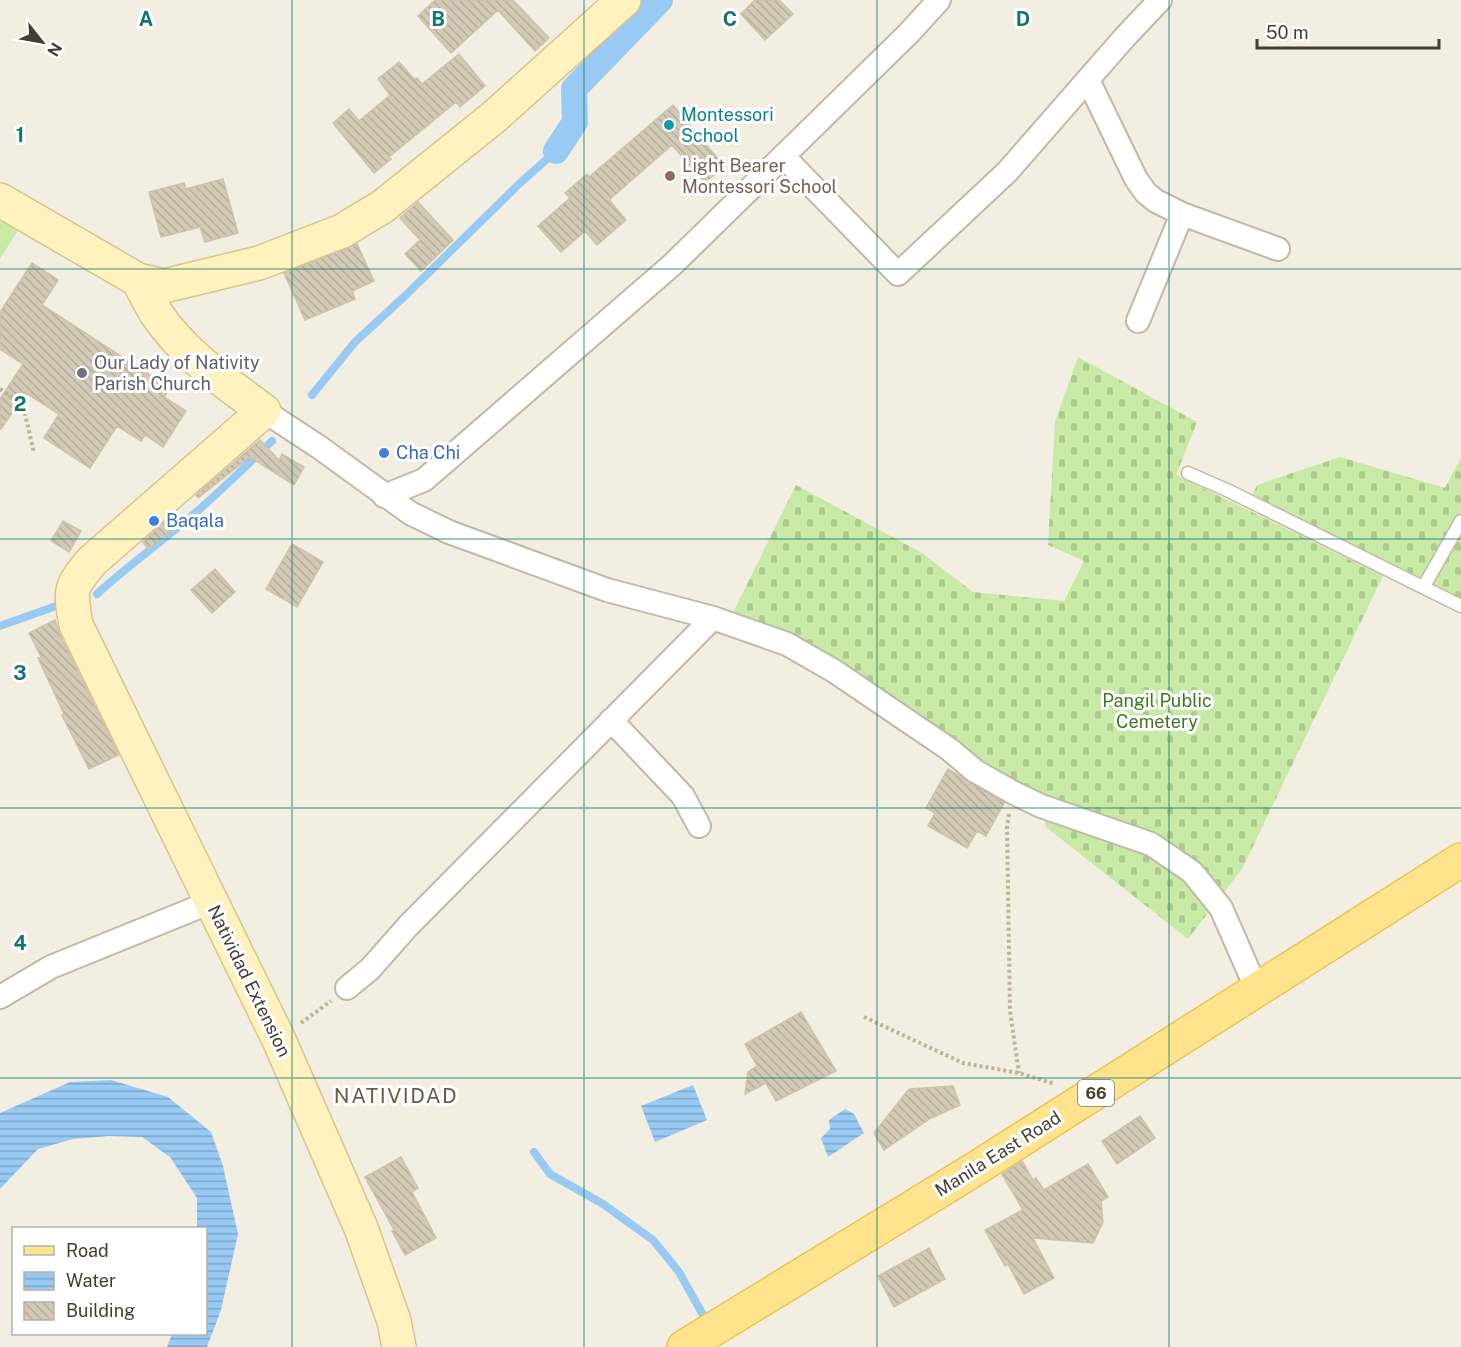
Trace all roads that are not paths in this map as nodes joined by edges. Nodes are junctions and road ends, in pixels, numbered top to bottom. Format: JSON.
{"nodes":[{"id":1,"x":624,"y":0,"type":"edge"},
{"id":2,"x":939,"y":0,"type":"edge"},
{"id":3,"x":1160,"y":0,"type":"edge"},
{"id":4,"x":1088,"y":80,"type":"junction"},
{"id":5,"x":783,"y":156,"type":"junction"},
{"id":6,"x":0,"y":200,"type":"edge"},
{"id":7,"x":1182,"y":214,"type":"junction"},
{"id":8,"x":1278,"y":249,"type":"dead end"},
{"id":9,"x":138,"y":280,"type":"junction"},
{"id":10,"x":1138,"y":321,"type":"dead end"},
{"id":11,"x":264,"y":411,"type":"junction"},
{"id":12,"x":1188,"y":473,"type":"dead end"},
{"id":13,"x":384,"y":496,"type":"junction"},
{"id":14,"x":1461,"y":521,"type":"edge"},
{"id":15,"x":1424,"y":586,"type":"junction"},
{"id":16,"x":1461,"y":606,"type":"edge"},
{"id":17,"x":713,"y":618,"type":"junction"},
{"id":18,"x":611,"y":720,"type":"junction"},
{"id":19,"x":699,"y":826,"type":"dead end"},
{"id":20,"x":1461,"y":860,"type":"edge"},
{"id":21,"x":211,"y":902,"type":"junction"},
{"id":22,"x":347,"y":988,"type":"road end"},
{"id":23,"x":1257,"y":990,"type":"junction"},
{"id":24,"x":0,"y":997,"type":"edge"},
{"id":25,"x":691,"y":1343,"type":"edge"},
{"id":26,"x":399,"y":1347,"type":"edge"}],
"edges":[{"from":1,"to":9,"type":"street"},
{"from":2,"to":5,"type":"street"},
{"from":3,"to":4,"type":"street"},
{"from":4,"to":5,"type":"street"},
{"from":4,"to":7,"type":"street"},
{"from":5,"to":13,"type":"street"},
{"from":6,"to":9,"type":"street"},
{"from":7,"to":8,"type":"street"},
{"from":7,"to":10,"type":"street"},
{"from":9,"to":11,"type":"street"},
{"from":11,"to":13,"type":"street"},
{"from":11,"to":21,"type":"street","name":"Natividad Extension"},
{"from":12,"to":15,"type":"lane"},
{"from":13,"to":17,"type":"street"},
{"from":14,"to":15,"type":"lane"},
{"from":15,"to":16,"type":"lane"},
{"from":17,"to":18,"type":"street"},
{"from":17,"to":23,"type":"street"},
{"from":18,"to":19,"type":"street"},
{"from":18,"to":22,"type":"street"},
{"from":20,"to":23,"type":"main road","name":"Manila East Road","number":"66"},
{"from":21,"to":24,"type":"street"},
{"from":21,"to":26,"type":"street","name":"Natividad Extension"},
{"from":23,"to":25,"type":"main road","name":"Manila East Road","number":"66"}]}
